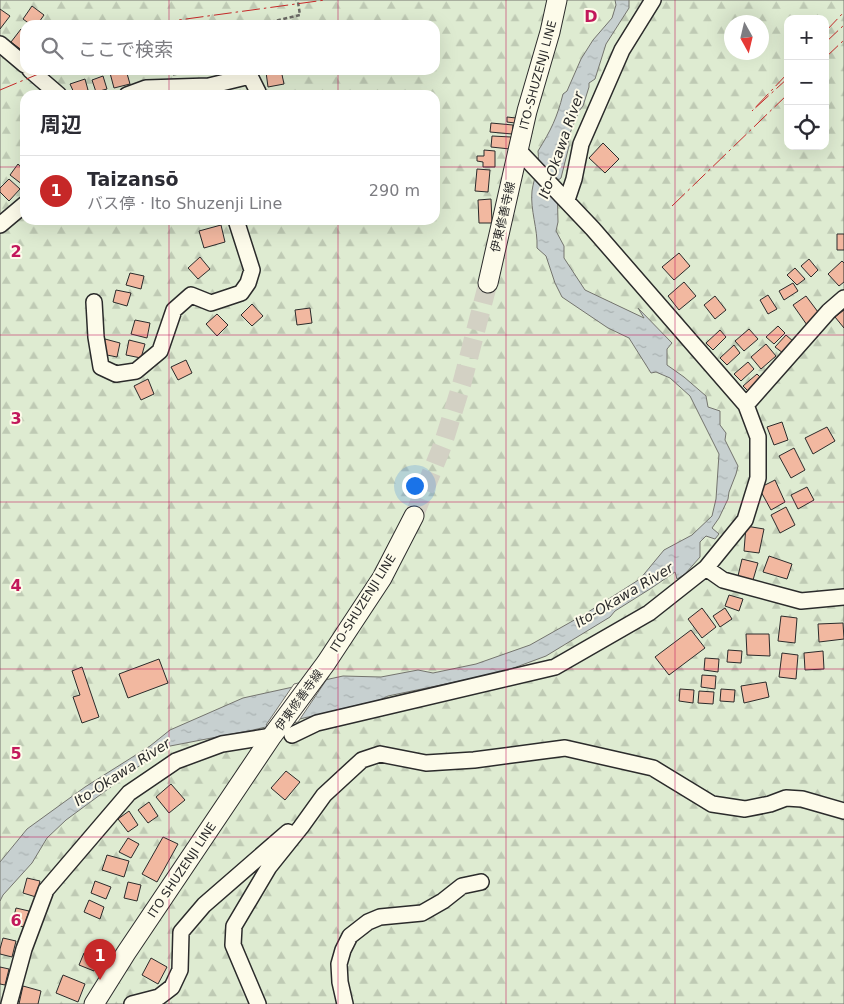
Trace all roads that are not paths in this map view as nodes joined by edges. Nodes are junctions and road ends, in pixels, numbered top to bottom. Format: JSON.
{"nodes":[{"id":1,"x":557,"y":0,"type":"edge"},
{"id":2,"x":653,"y":0,"type":"edge"},
{"id":3,"x":0,"y":44,"type":"edge"},
{"id":4,"x":20,"y":62,"type":"edge"},
{"id":5,"x":36,"y":75,"type":"edge"},
{"id":6,"x":53,"y":90,"type":"edge"},
{"id":7,"x":141,"y":90,"type":"edge"},
{"id":8,"x":257,"y":90,"type":"edge"},
{"id":9,"x":518,"y":150,"type":"junction"},
{"id":10,"x":567,"y":200,"type":"junction"},
{"id":11,"x":20,"y":208,"type":"edge"},
{"id":12,"x":238,"y":225,"type":"edge"},
{"id":13,"x":0,"y":226,"type":"edge"},
{"id":14,"x":488,"y":283,"type":"tunnel mouth"},
{"id":15,"x":844,"y":298,"type":"edge"},
{"id":16,"x":94,"y":302,"type":"dead end"},
{"id":17,"x":746,"y":405,"type":"junction"},
{"id":18,"x":414,"y":516,"type":"tunnel mouth"},
{"id":19,"x":706,"y":568,"type":"junction"},
{"id":20,"x":844,"y":597,"type":"edge"},
{"id":21,"x":326,"y":663,"type":"joint"},
{"id":22,"x":288,"y":728,"type":"junction"},
{"id":23,"x":272,"y":736,"type":"junction"},
{"id":24,"x":844,"y":811,"type":"edge"},
{"id":25,"x":301,"y":827,"type":"junction"},
{"id":26,"x":481,"y":882,"type":"dead end"},
{"id":27,"x":9,"y":1004,"type":"edge"},
{"id":28,"x":94,"y":1004,"type":"edge"},
{"id":29,"x":132,"y":1004,"type":"edge"},
{"id":30,"x":258,"y":1004,"type":"edge"},
{"id":31,"x":345,"y":1004,"type":"edge"}],
"edges":[{"from":1,"to":9,"type":"main road","name":"ITO-SHUZENJI LINE"},
{"from":2,"to":10,"type":"street"},
{"from":3,"to":4,"type":"street"},
{"from":5,"to":6,"type":"street"},
{"from":7,"to":8,"type":"street"},
{"from":9,"to":10,"type":"street"},
{"from":9,"to":14,"type":"main road","name":"伊東修善寺線"},
{"from":10,"to":17,"type":"street"},
{"from":11,"to":13,"type":"street"},
{"from":12,"to":16,"type":"street"},
{"from":15,"to":17,"type":"street"},
{"from":17,"to":19,"type":"street"},
{"from":18,"to":21,"type":"main road","name":"ITO-SHUZENJI LINE"},
{"from":19,"to":20,"type":"street"},
{"from":19,"to":22,"type":"street"},
{"from":21,"to":22,"type":"main road","name":"伊東修善寺線"},
{"from":22,"to":23,"type":"main road","name":"伊東修善寺線"},
{"from":23,"to":27,"type":"street"},
{"from":23,"to":28,"type":"main road","name":"ITO SHUZENJI LINE"},
{"from":24,"to":25,"type":"street"},
{"from":25,"to":29,"type":"street"},
{"from":25,"to":30,"type":"street"},
{"from":26,"to":31,"type":"street"}]}
